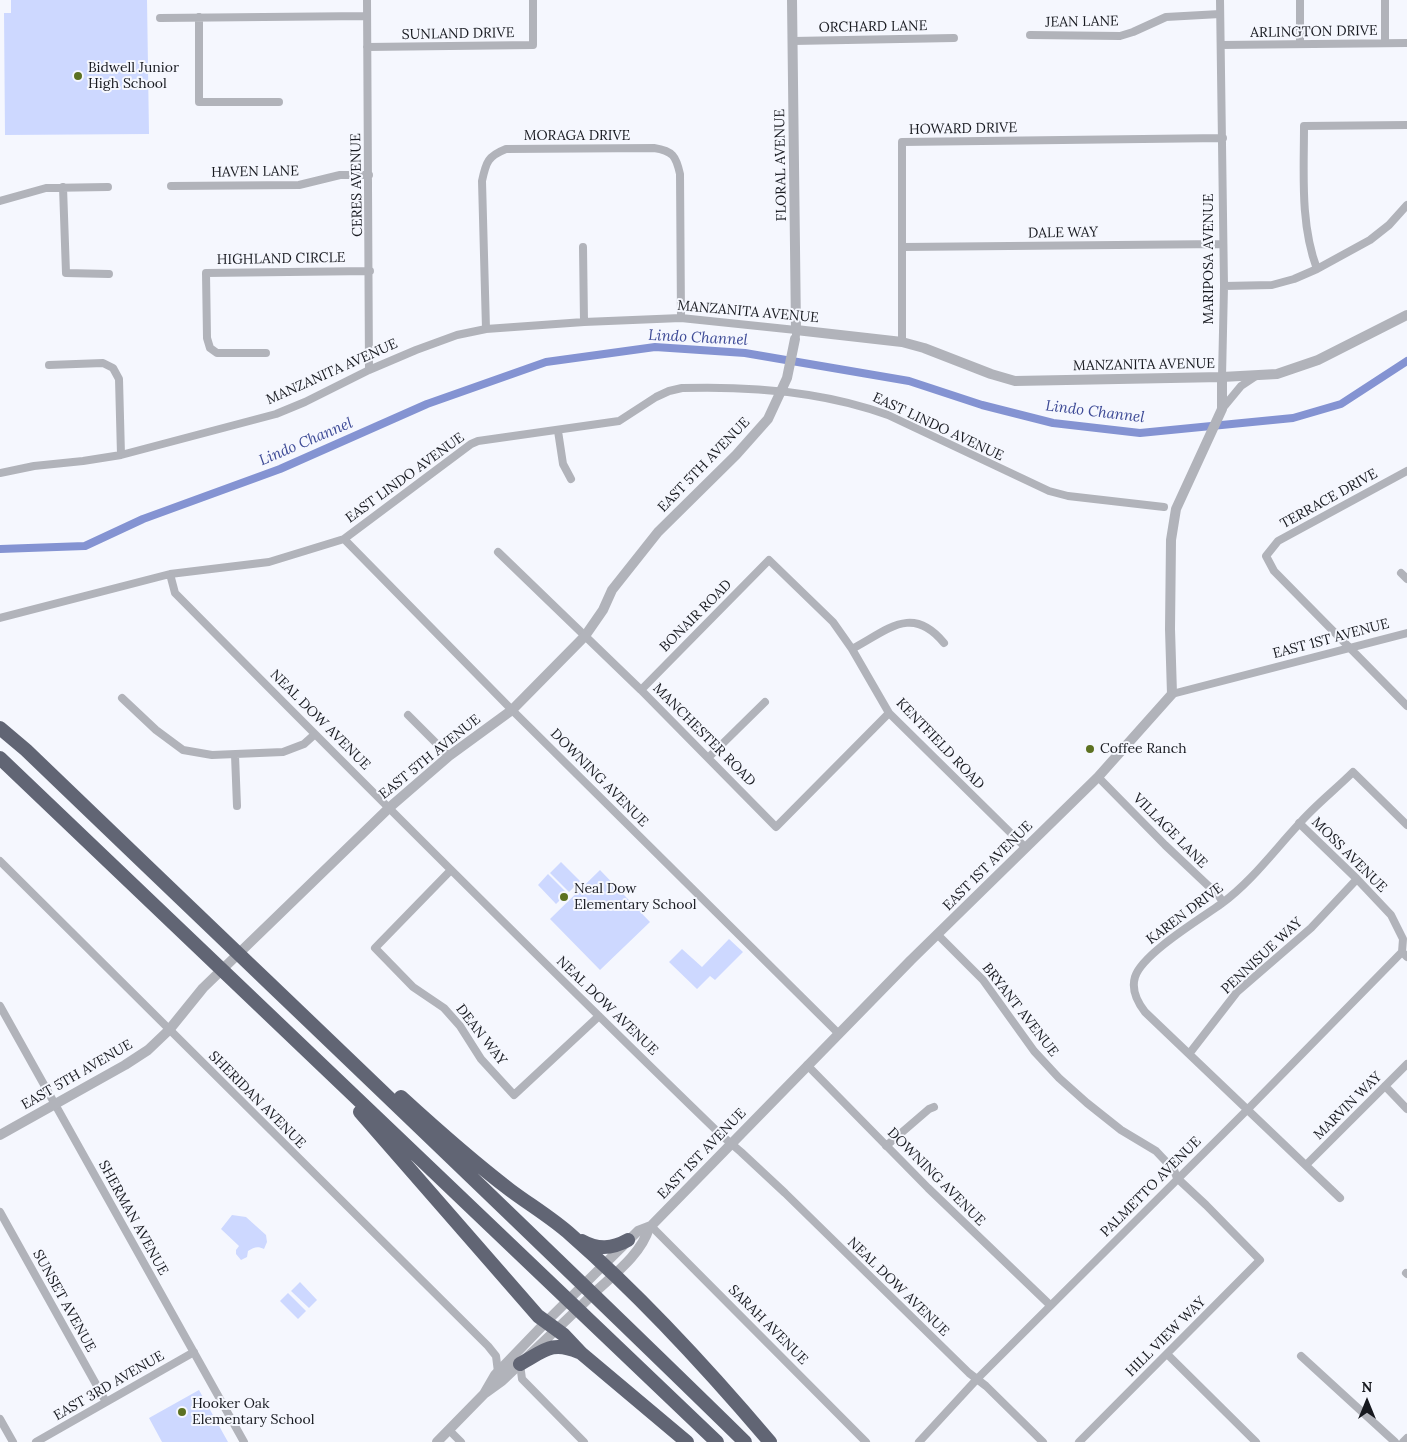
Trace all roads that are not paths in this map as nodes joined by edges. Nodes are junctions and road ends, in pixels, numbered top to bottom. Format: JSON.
{"nodes":[{"id":1,"x":367,"y":0,"type":"edge"},
{"id":2,"x":532,"y":0,"type":"edge"},
{"id":3,"x":792,"y":0,"type":"edge"},
{"id":4,"x":1220,"y":0,"type":"edge"},
{"id":5,"x":1300,"y":0,"type":"edge"},
{"id":6,"x":1385,"y":0,"type":"edge"},
{"id":7,"x":1220,"y":14,"type":"junction"},
{"id":8,"x":367,"y":16,"type":"junction"},
{"id":9,"x":160,"y":18,"type":"dead end"},
{"id":10,"x":199,"y":18,"type":"junction"},
{"id":11,"x":1030,"y":35,"type":"dead end"},
{"id":12,"x":954,"y":38,"type":"dead end"},
{"id":13,"x":793,"y":40,"type":"junction"},
{"id":14,"x":1407,"y":43,"type":"edge"},
{"id":15,"x":1300,"y":44,"type":"junction"},
{"id":16,"x":1385,"y":44,"type":"junction"},
{"id":17,"x":1221,"y":45,"type":"junction"},
{"id":18,"x":367,"y":47,"type":"junction"},
{"id":19,"x":279,"y":102,"type":"dead end"},
{"id":20,"x":1407,"y":125,"type":"edge"},
{"id":21,"x":1222,"y":138,"type":"junction"},
{"id":22,"x":369,"y":175,"type":"junction"},
{"id":23,"x":171,"y":186,"type":"dead end"},
{"id":24,"x":63,"y":187,"type":"junction"},
{"id":25,"x":108,"y":187,"type":"dead end"},
{"id":26,"x":0,"y":201,"type":"edge"},
{"id":27,"x":1407,"y":205,"type":"edge"},
{"id":28,"x":1223,"y":244,"type":"junction"},
{"id":29,"x":583,"y":247,"type":"dead end"},
{"id":30,"x":902,"y":247,"type":"junction"},
{"id":31,"x":1318,"y":269,"type":"junction"},
{"id":32,"x":370,"y":271,"type":"junction"},
{"id":33,"x":109,"y":274,"type":"dead end"},
{"id":34,"x":1224,"y":286,"type":"junction"},
{"id":35,"x":1407,"y":315,"type":"edge"},
{"id":36,"x":681,"y":318,"type":"junction"},
{"id":37,"x":584,"y":322,"type":"junction"},
{"id":38,"x":486,"y":329,"type":"junction"},
{"id":39,"x":796,"y":334,"type":"junction"},
{"id":40,"x":902,"y":342,"type":"junction"},
{"id":41,"x":266,"y":353,"type":"dead end"},
{"id":42,"x":49,"y":365,"type":"dead end"},
{"id":43,"x":369,"y":370,"type":"junction"},
{"id":44,"x":1258,"y":375,"type":"junction"},
{"id":45,"x":1222,"y":377,"type":"junction"},
{"id":46,"x":782,"y":391,"type":"junction"},
{"id":47,"x":1222,"y":409,"type":"junction"},
{"id":48,"x":558,"y":430,"type":"junction"},
{"id":49,"x":121,"y":455,"type":"junction"},
{"id":50,"x":1407,"y":470,"type":"edge"},
{"id":51,"x":0,"y":473,"type":"edge"},
{"id":52,"x":571,"y":479,"type":"dead end"},
{"id":53,"x":1164,"y":507,"type":"dead end"},
{"id":54,"x":344,"y":539,"type":"junction"},
{"id":55,"x":498,"y":552,"type":"dead end"},
{"id":56,"x":769,"y":560,"type":"joint"},
{"id":57,"x":1401,"y":573,"type":"dead end"},
{"id":58,"x":170,"y":574,"type":"junction"},
{"id":59,"x":1407,"y":579,"type":"edge"},
{"id":60,"x":0,"y":618,"type":"edge"},
{"id":61,"x":1407,"y":633,"type":"edge"},
{"id":62,"x":585,"y":636,"type":"junction"},
{"id":63,"x":944,"y":644,"type":"dead end"},
{"id":64,"x":1350,"y":648,"type":"junction"},
{"id":65,"x":852,"y":649,"type":"junction"},
{"id":66,"x":641,"y":690,"type":"junction"},
{"id":67,"x":1172,"y":694,"type":"junction"},
{"id":68,"x":122,"y":698,"type":"dead end"},
{"id":69,"x":765,"y":702,"type":"dead end"},
{"id":70,"x":1407,"y":706,"type":"edge"},
{"id":71,"x":512,"y":710,"type":"junction"},
{"id":72,"x":889,"y":713,"type":"junction"},
{"id":73,"x":408,"y":715,"type":"dead end"},
{"id":74,"x":0,"y":728,"type":"edge"},
{"id":75,"x":314,"y":735,"type":"junction"},
{"id":76,"x":235,"y":755,"type":"junction"},
{"id":77,"x":449,"y":756,"type":"junction"},
{"id":78,"x":709,"y":756,"type":"junction"},
{"id":79,"x":0,"y":758,"type":"edge"},
{"id":80,"x":1098,"y":777,"type":"junction"},
{"id":81,"x":237,"y":806,"type":"dead end"},
{"id":82,"x":390,"y":807,"type":"junction"},
{"id":83,"x":1299,"y":823,"type":"junction"},
{"id":84,"x":1407,"y":825,"type":"edge"},
{"id":85,"x":1026,"y":848,"type":"junction"},
{"id":86,"x":0,"y":861,"type":"edge"},
{"id":87,"x":450,"y":870,"type":"junction"},
{"id":88,"x":1357,"y":879,"type":"junction"},
{"id":89,"x":1223,"y":902,"type":"junction"},
{"id":90,"x":938,"y":935,"type":"junction"},
{"id":91,"x":1404,"y":954,"type":"edge"},
{"id":92,"x":0,"y":1006,"type":"edge"},
{"id":93,"x":599,"y":1016,"type":"junction"},
{"id":94,"x":169,"y":1030,"type":"junction"},
{"id":95,"x":839,"y":1034,"type":"junction"},
{"id":96,"x":343,"y":1054,"type":"junction"},
{"id":97,"x":1189,"y":1054,"type":"junction"},
{"id":98,"x":1407,"y":1064,"type":"edge"},
{"id":99,"x":807,"y":1065,"type":"junction"},
{"id":100,"x":324,"y":1067,"type":"junction"},
{"id":101,"x":1385,"y":1086,"type":"junction"},
{"id":102,"x":55,"y":1105,"type":"junction"},
{"id":103,"x":934,"y":1107,"type":"dead end"},
{"id":104,"x":1248,"y":1109,"type":"junction"},
{"id":105,"x":1407,"y":1109,"type":"edge"},
{"id":106,"x":0,"y":1135,"type":"edge"},
{"id":107,"x":731,"y":1143,"type":"junction"},
{"id":108,"x":886,"y":1146,"type":"junction"},
{"id":109,"x":1306,"y":1165,"type":"junction"},
{"id":110,"x":1177,"y":1178,"type":"junction"},
{"id":111,"x":1340,"y":1198,"type":"dead end"},
{"id":112,"x":0,"y":1212,"type":"edge"},
{"id":113,"x":650,"y":1227,"type":"junction"},
{"id":114,"x":569,"y":1233,"type":"junction"},
{"id":115,"x":628,"y":1240,"type":"junction"},
{"id":116,"x":1260,"y":1260,"type":"joint"},
{"id":117,"x":603,"y":1264,"type":"junction"},
{"id":118,"x":614,"y":1274,"type":"junction"},
{"id":119,"x":1050,"y":1305,"type":"junction"},
{"id":120,"x":551,"y":1326,"type":"junction"},
{"id":121,"x":194,"y":1352,"type":"junction"},
{"id":122,"x":581,"y":1353,"type":"junction"},
{"id":123,"x":1167,"y":1354,"type":"junction"},
{"id":124,"x":496,"y":1356,"type":"junction"},
{"id":125,"x":1301,"y":1356,"type":"dead end"},
{"id":126,"x":517,"y":1359,"type":"junction"},
{"id":127,"x":502,"y":1374,"type":"junction"},
{"id":128,"x":522,"y":1379,"type":"junction"},
{"id":129,"x":977,"y":1379,"type":"junction"},
{"id":130,"x":106,"y":1402,"type":"junction"},
{"id":131,"x":0,"y":1419,"type":"edge"},
{"id":132,"x":449,"y":1430,"type":"junction"},
{"id":133,"x":1407,"y":1438,"type":"edge"},
{"id":134,"x":1251,"y":1440,"type":"edge"},
{"id":135,"x":13,"y":1442,"type":"edge"},
{"id":136,"x":36,"y":1442,"type":"edge"},
{"id":137,"x":244,"y":1442,"type":"edge"},
{"id":138,"x":437,"y":1442,"type":"edge"},
{"id":139,"x":461,"y":1442,"type":"edge"},
{"id":140,"x":584,"y":1442,"type":"edge"},
{"id":141,"x":687,"y":1442,"type":"edge"},
{"id":142,"x":717,"y":1442,"type":"edge"},
{"id":143,"x":745,"y":1442,"type":"edge"},
{"id":144,"x":770,"y":1442,"type":"edge"},
{"id":145,"x":866,"y":1442,"type":"edge"},
{"id":146,"x":919,"y":1442,"type":"edge"},
{"id":147,"x":1043,"y":1442,"type":"edge"},
{"id":148,"x":1079,"y":1442,"type":"edge"},
{"id":149,"x":1395,"y":1442,"type":"edge"},
{"id":150,"x":1403,"y":1442,"type":"edge"}],
"edges":[{"from":1,"to":8,"type":"street","name":"CERES AVENUE"},
{"from":2,"to":18,"type":"street","name":"SUNLAND DRIVE"},
{"from":3,"to":13,"type":"street","name":"FLORAL AVENUE"},
{"from":4,"to":7,"type":"street","name":"MARIPOSA AVENUE"},
{"from":5,"to":15,"type":"street"},
{"from":6,"to":16,"type":"street"},
{"from":7,"to":11,"type":"street","name":"JEAN LANE"},
{"from":7,"to":17,"type":"street","name":"MARIPOSA AVENUE"},
{"from":8,"to":10,"type":"street"},
{"from":8,"to":18,"type":"street","name":"CERES AVENUE"},
{"from":9,"to":10,"type":"street"},
{"from":10,"to":19,"type":"street"},
{"from":12,"to":13,"type":"street","name":"ORCHARD LANE"},
{"from":13,"to":39,"type":"street","name":"FLORAL AVENUE"},
{"from":14,"to":16,"type":"street","name":"ARLINGTON DRIVE"},
{"from":15,"to":16,"type":"street","name":"ARLINGTON DRIVE"},
{"from":15,"to":17,"type":"street","name":"ARLINGTON DRIVE"},
{"from":17,"to":21,"type":"street","name":"MARIPOSA AVENUE"},
{"from":18,"to":22,"type":"street","name":"CERES AVENUE"},
{"from":20,"to":31,"type":"street"},
{"from":21,"to":28,"type":"street","name":"MARIPOSA AVENUE"},
{"from":21,"to":30,"type":"street","name":"HOWARD DRIVE"},
{"from":22,"to":23,"type":"street","name":"HAVEN LANE"},
{"from":22,"to":32,"type":"street","name":"CERES AVENUE"},
{"from":24,"to":25,"type":"street"},
{"from":24,"to":26,"type":"street"},
{"from":24,"to":33,"type":"street"},
{"from":27,"to":31,"type":"street"},
{"from":28,"to":30,"type":"street","name":"DALE WAY"},
{"from":28,"to":34,"type":"street","name":"MARIPOSA AVENUE"},
{"from":29,"to":37,"type":"street"},
{"from":30,"to":40,"type":"street","name":"HOWARD DRIVE"},
{"from":31,"to":34,"type":"street"},
{"from":32,"to":41,"type":"street","name":"HIGHLAND CIRCLE"},
{"from":32,"to":43,"type":"street","name":"CERES AVENUE"},
{"from":34,"to":45,"type":"street","name":"MARIPOSA AVENUE"},
{"from":35,"to":44,"type":"street","name":"MANZANITA AVENUE"},
{"from":36,"to":37,"type":"street","name":"MANZANITA AVENUE"},
{"from":36,"to":38,"type":"street","name":"MORAGA DRIVE"},
{"from":36,"to":39,"type":"street","name":"MANZANITA AVENUE"},
{"from":37,"to":38,"type":"street","name":"MANZANITA AVENUE"},
{"from":38,"to":43,"type":"street","name":"MANZANITA AVENUE"},
{"from":39,"to":40,"type":"street","name":"MANZANITA AVENUE"},
{"from":39,"to":46,"type":"street","name":"EAST 5TH AVENUE"},
{"from":40,"to":45,"type":"street","name":"MANZANITA AVENUE"},
{"from":42,"to":49,"type":"street"},
{"from":43,"to":49,"type":"street","name":"MANZANITA AVENUE"},
{"from":44,"to":45,"type":"street","name":"MANZANITA AVENUE"},
{"from":44,"to":47,"type":"street"},
{"from":45,"to":47,"type":"street","name":"MARIPOSA AVENUE"},
{"from":46,"to":48,"type":"street","name":"EAST LINDO AVENUE"},
{"from":46,"to":53,"type":"street","name":"EAST LINDO AVENUE"},
{"from":46,"to":62,"type":"street","name":"EAST 5TH AVENUE"},
{"from":47,"to":67,"type":"street","name":"MARIPOSA AVENUE"},
{"from":48,"to":52,"type":"street"},
{"from":48,"to":54,"type":"street","name":"EAST LINDO AVENUE"},
{"from":49,"to":51,"type":"street","name":"MANZANITA AVENUE"},
{"from":50,"to":64,"type":"street","name":"TERRACE DRIVE"},
{"from":54,"to":58,"type":"street","name":"EAST LINDO AVENUE"},
{"from":54,"to":71,"type":"street","name":"DOWNING AVENUE"},
{"from":55,"to":62,"type":"street","name":"MANCHESTER ROAD"},
{"from":56,"to":65,"type":"street","name":"KENTFIELD ROAD"},
{"from":56,"to":66,"type":"street","name":"BONAIR ROAD"},
{"from":57,"to":59,"type":"street"},
{"from":58,"to":60,"type":"street","name":"EAST LINDO AVENUE"},
{"from":58,"to":75,"type":"street","name":"NEAL DOW AVENUE"},
{"from":61,"to":64,"type":"street","name":"EAST 1ST AVENUE"},
{"from":62,"to":66,"type":"street","name":"MANCHESTER ROAD"},
{"from":62,"to":71,"type":"street","name":"EAST 5TH AVENUE"},
{"from":63,"to":65,"type":"street"},
{"from":64,"to":67,"type":"street","name":"EAST 1ST AVENUE"},
{"from":64,"to":70,"type":"street","name":"TERRACE DRIVE"},
{"from":65,"to":72,"type":"street","name":"KENTFIELD ROAD"},
{"from":66,"to":78,"type":"street","name":"MANCHESTER ROAD"},
{"from":67,"to":80,"type":"street","name":"EAST 1ST AVENUE"},
{"from":68,"to":76,"type":"street"},
{"from":69,"to":78,"type":"street"},
{"from":71,"to":77,"type":"street","name":"EAST 5TH AVENUE"},
{"from":71,"to":95,"type":"street","name":"DOWNING AVENUE"},
{"from":72,"to":78,"type":"street","name":"MANCHESTER ROAD"},
{"from":72,"to":85,"type":"street","name":"KENTFIELD ROAD"},
{"from":73,"to":77,"type":"street"},
{"from":74,"to":96,"type":"highway"},
{"from":75,"to":76,"type":"street"},
{"from":75,"to":82,"type":"street","name":"NEAL DOW AVENUE"},
{"from":76,"to":81,"type":"street"},
{"from":77,"to":82,"type":"street","name":"EAST 5TH AVENUE"},
{"from":79,"to":100,"type":"highway"},
{"from":80,"to":85,"type":"street","name":"EAST 1ST AVENUE"},
{"from":80,"to":89,"type":"street","name":"VILLAGE LANE"},
{"from":82,"to":87,"type":"street","name":"NEAL DOW AVENUE"},
{"from":82,"to":94,"type":"street","name":"EAST 5TH AVENUE"},
{"from":83,"to":84,"type":"street","name":"KAREN DRIVE"},
{"from":83,"to":88,"type":"street","name":"MOSS AVENUE"},
{"from":83,"to":89,"type":"street","name":"KAREN DRIVE"},
{"from":85,"to":90,"type":"street","name":"EAST 1ST AVENUE"},
{"from":86,"to":94,"type":"street","name":"SHERIDAN AVENUE"},
{"from":87,"to":93,"type":"street","name":"NEAL DOW AVENUE"},
{"from":87,"to":93,"type":"street","name":"DEAN WAY"},
{"from":88,"to":91,"type":"street","name":"MOSS AVENUE"},
{"from":88,"to":97,"type":"street","name":"PENNISUE WAY"},
{"from":89,"to":97,"type":"street","name":"KAREN DRIVE"},
{"from":90,"to":95,"type":"street","name":"EAST 1ST AVENUE"},
{"from":90,"to":110,"type":"street","name":"BRYANT AVENUE"},
{"from":91,"to":104,"type":"street","name":"PALMETTO AVENUE"},
{"from":92,"to":102,"type":"street","name":"SHERMAN AVENUE"},
{"from":93,"to":107,"type":"street","name":"NEAL DOW AVENUE"},
{"from":94,"to":102,"type":"street","name":"EAST 5TH AVENUE"},
{"from":94,"to":124,"type":"street","name":"SHERIDAN AVENUE"},
{"from":95,"to":99,"type":"street","name":"EAST 1ST AVENUE"},
{"from":96,"to":114,"type":"highway"},
{"from":96,"to":143,"type":"highway"},
{"from":97,"to":104,"type":"street","name":"KAREN DRIVE"},
{"from":98,"to":101,"type":"street","name":"MARVIN WAY"},
{"from":99,"to":107,"type":"street","name":"EAST 1ST AVENUE"},
{"from":99,"to":108,"type":"street","name":"DOWNING AVENUE"},
{"from":100,"to":120,"type":"highway"},
{"from":100,"to":142,"type":"highway"},
{"from":101,"to":105,"type":"street"},
{"from":101,"to":109,"type":"street","name":"MARVIN WAY"},
{"from":102,"to":106,"type":"street","name":"EAST 5TH AVENUE"},
{"from":102,"to":121,"type":"street","name":"SHERMAN AVENUE"},
{"from":103,"to":108,"type":"street"},
{"from":104,"to":109,"type":"street","name":"KAREN DRIVE"},
{"from":104,"to":110,"type":"street","name":"PALMETTO AVENUE"},
{"from":107,"to":113,"type":"street","name":"EAST 1ST AVENUE"},
{"from":107,"to":129,"type":"street","name":"NEAL DOW AVENUE"},
{"from":108,"to":119,"type":"street","name":"DOWNING AVENUE"},
{"from":109,"to":111,"type":"street","name":"KAREN DRIVE"},
{"from":110,"to":116,"type":"street","name":"BRYANT AVENUE"},
{"from":110,"to":119,"type":"street","name":"PALMETTO AVENUE"},
{"from":112,"to":130,"type":"street","name":"SUNSET AVENUE"},
{"from":113,"to":115,"type":"street","name":"EAST 1ST AVENUE"},
{"from":113,"to":118,"type":"street","name":"EAST 1ST AVENUE"},
{"from":113,"to":145,"type":"street","name":"SARAH AVENUE"},
{"from":114,"to":115,"type":"highway"},
{"from":114,"to":117,"type":"highway"},
{"from":115,"to":117,"type":"street","name":"EAST 1ST AVENUE"},
{"from":116,"to":123,"type":"street","name":"HILL VIEW WAY"},
{"from":117,"to":118,"type":"highway"},
{"from":117,"to":120,"type":"street","name":"EAST 1ST AVENUE"},
{"from":118,"to":120,"type":"street","name":"EAST 1ST AVENUE"},
{"from":118,"to":144,"type":"highway"},
{"from":119,"to":129,"type":"street","name":"PALMETTO AVENUE"},
{"from":120,"to":122,"type":"highway"},
{"from":120,"to":126,"type":"street","name":"EAST 1ST AVENUE"},
{"from":121,"to":130,"type":"street","name":"EAST 3RD AVENUE"},
{"from":121,"to":137,"type":"street","name":"SHERMAN AVENUE"},
{"from":122,"to":126,"type":"highway"},
{"from":122,"to":141,"type":"highway"},
{"from":123,"to":134,"type":"street"},
{"from":123,"to":148,"type":"street","name":"HILL VIEW WAY"},
{"from":124,"to":126,"type":"street"},
{"from":124,"to":127,"type":"street"},
{"from":125,"to":149,"type":"street"},
{"from":126,"to":127,"type":"street","name":"EAST 1ST AVENUE"},
{"from":126,"to":128,"type":"street"},
{"from":127,"to":128,"type":"street"},
{"from":127,"to":132,"type":"street","name":"EAST 1ST AVENUE"},
{"from":128,"to":140,"type":"street"},
{"from":129,"to":146,"type":"street","name":"PALMETTO AVENUE"},
{"from":129,"to":147,"type":"street","name":"NEAL DOW AVENUE"},
{"from":130,"to":136,"type":"street","name":"EAST 3RD AVENUE"},
{"from":131,"to":135,"type":"street"},
{"from":132,"to":138,"type":"street","name":"EAST 1ST AVENUE"},
{"from":132,"to":139,"type":"street"},
{"from":133,"to":150,"type":"street"}]}
